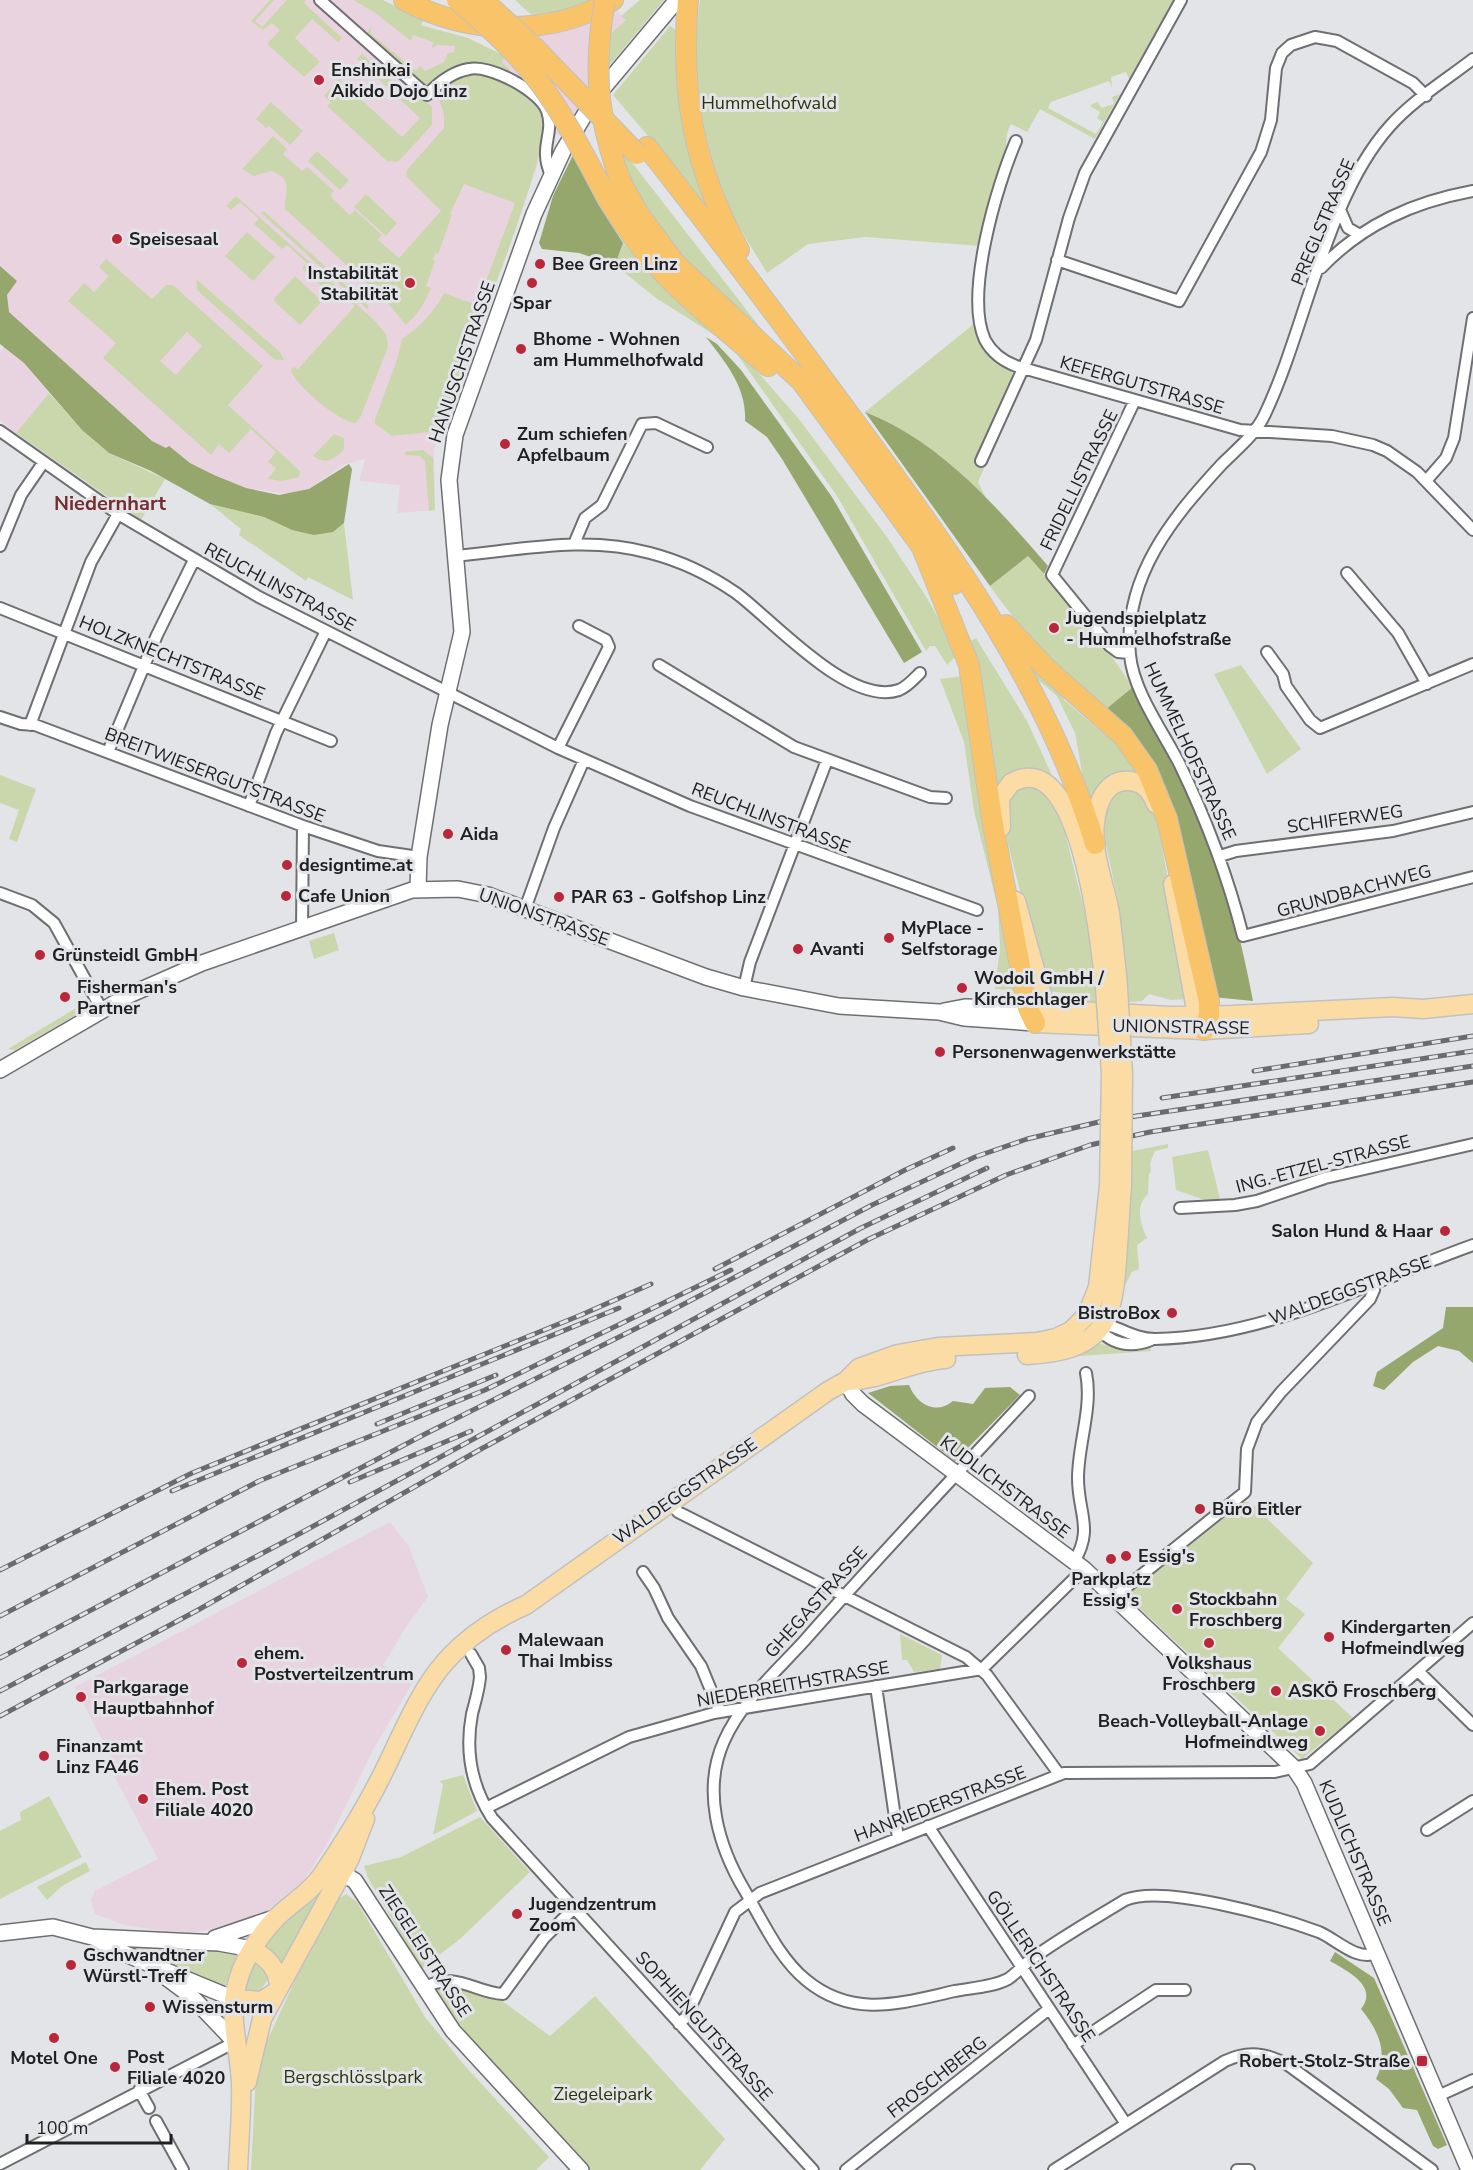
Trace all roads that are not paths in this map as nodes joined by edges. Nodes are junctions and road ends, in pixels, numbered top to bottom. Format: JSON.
{"nodes":[{"id":1,"x":320,"y":0,"type":"edge"},
{"id":2,"x":404,"y":0,"type":"edge"},
{"id":3,"x":458,"y":0,"type":"edge"},
{"id":4,"x":483,"y":0,"type":"edge"},
{"id":5,"x":501,"y":0,"type":"edge"},
{"id":6,"x":605,"y":0,"type":"edge"},
{"id":7,"x":613,"y":0,"type":"edge"},
{"id":8,"x":677,"y":0,"type":"edge"},
{"id":9,"x":688,"y":0,"type":"edge"},
{"id":10,"x":1181,"y":0,"type":"edge"},
{"id":11,"x":1473,"y":59,"type":"edge"},
{"id":12,"x":1426,"y":96,"type":"junction"},
{"id":13,"x":1016,"y":141,"type":"dead end"},
{"id":14,"x":642,"y":151,"type":"junction"},
{"id":15,"x":551,"y":175,"type":"junction"},
{"id":16,"x":1473,"y":191,"type":"edge"},
{"id":17,"x":1341,"y":212,"type":"junction"},
{"id":18,"x":1360,"y":235,"type":"junction"},
{"id":19,"x":1057,"y":260,"type":"junction"},
{"id":20,"x":1319,"y":270,"type":"junction"},
{"id":21,"x":771,"y":308,"type":"junction"},
{"id":22,"x":1473,"y":318,"type":"edge"},
{"id":23,"x":1024,"y":368,"type":"junction"},
{"id":24,"x":815,"y":399,"type":"junction"},
{"id":25,"x":1135,"y":400,"type":"junction"},
{"id":26,"x":0,"y":431,"type":"edge"},
{"id":27,"x":1252,"y":433,"type":"junction"},
{"id":28,"x":707,"y":447,"type":"dead end"},
{"id":29,"x":981,"y":461,"type":"dead end"},
{"id":30,"x":43,"y":463,"type":"junction"},
{"id":31,"x":1426,"y":481,"type":"junction"},
{"id":32,"x":118,"y":514,"type":"junction"},
{"id":33,"x":1473,"y":530,"type":"edge"},
{"id":34,"x":574,"y":544,"type":"junction"},
{"id":35,"x":0,"y":546,"type":"edge"},
{"id":36,"x":922,"y":547,"type":"junction"},
{"id":37,"x":456,"y":556,"type":"junction"},
{"id":38,"x":194,"y":560,"type":"junction"},
{"id":39,"x":1347,"y":573,"type":"dead end"},
{"id":40,"x":1052,"y":575,"type":"joint"},
{"id":41,"x":969,"y":583,"type":"junction"},
{"id":42,"x":0,"y":608,"type":"edge"},
{"id":43,"x":579,"y":626,"type":"dead end"},
{"id":44,"x":326,"y":631,"type":"junction"},
{"id":45,"x":65,"y":632,"type":"junction"},
{"id":46,"x":1267,"y":652,"type":"dead end"},
{"id":47,"x":1129,"y":653,"type":"junction"},
{"id":48,"x":1473,"y":664,"type":"edge"},
{"id":49,"x":144,"y":665,"type":"junction"},
{"id":50,"x":659,"y":665,"type":"dead end"},
{"id":51,"x":920,"y":673,"type":"dead end"},
{"id":52,"x":1427,"y":684,"type":"junction"},
{"id":53,"x":447,"y":692,"type":"junction"},
{"id":54,"x":0,"y":717,"type":"edge"},
{"id":55,"x":282,"y":720,"type":"junction"},
{"id":56,"x":30,"y":725,"type":"junction"},
{"id":57,"x":331,"y":741,"type":"dead end"},
{"id":58,"x":558,"y":748,"type":"junction"},
{"id":59,"x":108,"y":752,"type":"junction"},
{"id":60,"x":584,"y":760,"type":"junction"},
{"id":61,"x":827,"y":760,"type":"junction"},
{"id":62,"x":946,"y":798,"type":"dead end"},
{"id":63,"x":249,"y":806,"type":"junction"},
{"id":64,"x":1473,"y":812,"type":"edge"},
{"id":65,"x":303,"y":826,"type":"junction"},
{"id":66,"x":1076,"y":830,"type":"junction"},
{"id":67,"x":1095,"y":844,"type":"junction"},
{"id":68,"x":794,"y":846,"type":"junction"},
{"id":69,"x":1220,"y":856,"type":"junction"},
{"id":70,"x":419,"y":857,"type":"junction"},
{"id":71,"x":1473,"y":876,"type":"edge"},
{"id":72,"x":418,"y":888,"type":"junction"},
{"id":73,"x":0,"y":893,"type":"edge"},
{"id":74,"x":525,"y":909,"type":"junction"},
{"id":75,"x":977,"y":910,"type":"dead end"},
{"id":76,"x":302,"y":929,"type":"junction"},
{"id":77,"x":1243,"y":936,"type":"joint"},
{"id":78,"x":1112,"y":987,"type":"junction"},
{"id":79,"x":744,"y":988,"type":"junction"},
{"id":80,"x":1473,"y":1004,"type":"edge"},
{"id":81,"x":102,"y":1010,"type":"junction"},
{"id":82,"x":1035,"y":1013,"type":"junction"},
{"id":83,"x":1203,"y":1020,"type":"junction"},
{"id":84,"x":2,"y":1064,"type":"edge"},
{"id":85,"x":1473,"y":1143,"type":"edge"},
{"id":86,"x":1115,"y":1186,"type":"junction"},
{"id":87,"x":1180,"y":1208,"type":"dead end"},
{"id":88,"x":1473,"y":1245,"type":"edge"},
{"id":89,"x":1372,"y":1284,"type":"junction"},
{"id":90,"x":1096,"y":1295,"type":"junction"},
{"id":91,"x":1100,"y":1326,"type":"junction"},
{"id":92,"x":1077,"y":1327,"type":"junction"},
{"id":93,"x":1086,"y":1373,"type":"dead end"},
{"id":94,"x":846,"y":1381,"type":"junction"},
{"id":95,"x":1029,"y":1396,"type":"dead end"},
{"id":96,"x":956,"y":1475,"type":"junction"},
{"id":97,"x":670,"y":1501,"type":"junction"},
{"id":98,"x":1079,"y":1566,"type":"junction"},
{"id":99,"x":643,"y":1572,"type":"dead end"},
{"id":100,"x":844,"y":1595,"type":"junction"},
{"id":101,"x":1114,"y":1597,"type":"junction"},
{"id":102,"x":526,"y":1605,"type":"junction"},
{"id":103,"x":1473,"y":1623,"type":"edge"},
{"id":104,"x":471,"y":1654,"type":"junction"},
{"id":105,"x":982,"y":1669,"type":"junction"},
{"id":106,"x":1418,"y":1671,"type":"junction"},
{"id":107,"x":431,"y":1683,"type":"junction"},
{"id":108,"x":876,"y":1686,"type":"junction"},
{"id":109,"x":744,"y":1708,"type":"junction"},
{"id":110,"x":720,"y":1712,"type":"junction"},
{"id":111,"x":1473,"y":1725,"type":"edge"},
{"id":112,"x":1294,"y":1768,"type":"junction"},
{"id":113,"x":1059,"y":1774,"type":"junction"},
{"id":114,"x":1473,"y":1801,"type":"edge"},
{"id":115,"x":486,"y":1808,"type":"junction"},
{"id":116,"x":928,"y":1826,"type":"junction"},
{"id":117,"x":1427,"y":1830,"type":"dead end"},
{"id":118,"x":898,"y":1838,"type":"junction"},
{"id":119,"x":335,"y":1869,"type":"junction"},
{"id":120,"x":749,"y":1898,"type":"junction"},
{"id":121,"x":574,"y":1908,"type":"junction"},
{"id":122,"x":277,"y":1917,"type":"junction"},
{"id":123,"x":0,"y":1933,"type":"edge"},
{"id":124,"x":92,"y":1937,"type":"junction"},
{"id":125,"x":197,"y":1941,"type":"junction"},
{"id":126,"x":252,"y":1949,"type":"junction"},
{"id":127,"x":1377,"y":1953,"type":"junction"},
{"id":128,"x":126,"y":1954,"type":"junction"},
{"id":129,"x":1022,"y":1967,"type":"junction"},
{"id":130,"x":423,"y":1988,"type":"junction"},
{"id":131,"x":277,"y":1989,"type":"junction"},
{"id":132,"x":1185,"y":1990,"type":"dead end"},
{"id":133,"x":234,"y":1999,"type":"junction"},
{"id":134,"x":1049,"y":2009,"type":"junction"},
{"id":135,"x":679,"y":2024,"type":"junction"},
{"id":136,"x":235,"y":2042,"type":"junction"},
{"id":137,"x":1073,"y":2045,"type":"junction"},
{"id":138,"x":1473,"y":2080,"type":"edge"},
{"id":139,"x":139,"y":2090,"type":"junction"},
{"id":140,"x":1437,"y":2096,"type":"junction"},
{"id":141,"x":149,"y":2108,"type":"dead end"},
{"id":142,"x":241,"y":2117,"type":"junction"},
{"id":143,"x":156,"y":2121,"type":"dead end"},
{"id":144,"x":1126,"y":2124,"type":"junction"},
{"id":145,"x":0,"y":2164,"type":"edge"},
{"id":146,"x":183,"y":2170,"type":"edge"},
{"id":147,"x":238,"y":2170,"type":"edge"},
{"id":148,"x":581,"y":2170,"type":"edge"},
{"id":149,"x":813,"y":2170,"type":"edge"},
{"id":150,"x":846,"y":2170,"type":"edge"},
{"id":151,"x":1054,"y":2170,"type":"edge"},
{"id":152,"x":1237,"y":2170,"type":"edge"},
{"id":153,"x":1249,"y":2170,"type":"edge"},
{"id":154,"x":1432,"y":2170,"type":"edge"},
{"id":155,"x":1469,"y":2170,"type":"edge"}],
"edges":[{"from":1,"to":15,"type":"street"},
{"from":2,"to":7,"type":"highway"},
{"from":3,"to":24,"type":"highway","bridge":true},
{"from":4,"to":14,"type":"highway","bridge":true},
{"from":5,"to":14,"type":"highway"},
{"from":6,"to":24,"type":"highway","bridge":true},
{"from":8,"to":15,"type":"street","name":"HANUSCHSTRASSE"},
{"from":9,"to":21,"type":"highway"},
{"from":10,"to":19,"type":"street"},
{"from":11,"to":12,"type":"street","name":"PREGLSTRASSE"},
{"from":12,"to":17,"type":"street","name":"PREGLSTRASSE"},
{"from":12,"to":19,"type":"street"},
{"from":13,"to":23,"type":"street","name":"KEFERGUTSTRASSE"},
{"from":14,"to":21,"type":"highway"},
{"from":14,"to":24,"type":"highway"},
{"from":15,"to":37,"type":"street","name":"HANUSCHSTRASSE"},
{"from":16,"to":18,"type":"street"},
{"from":17,"to":18,"type":"street"},
{"from":17,"to":20,"type":"street","name":"PREGLSTRASSE"},
{"from":18,"to":20,"type":"street"},
{"from":19,"to":23,"type":"street"},
{"from":20,"to":27,"type":"street","name":"PREGLSTRASSE"},
{"from":21,"to":41,"type":"highway"},
{"from":22,"to":31,"type":"street"},
{"from":23,"to":25,"type":"street","name":"KEFERGUTSTRASSE"},
{"from":23,"to":29,"type":"street"},
{"from":24,"to":36,"type":"highway"},
{"from":25,"to":27,"type":"street","name":"KEFERGUTSTRASSE"},
{"from":25,"to":40,"type":"street","name":"FRIDELLISTRASSE"},
{"from":26,"to":30,"type":"street","name":"REUCHLINSTRASSE"},
{"from":27,"to":31,"type":"street","name":"KEFERGUTSTRASSE"},
{"from":27,"to":47,"type":"street","name":"PREGLSTRASSE"},
{"from":28,"to":34,"type":"street"},
{"from":30,"to":32,"type":"street","name":"REUCHLINSTRASSE"},
{"from":30,"to":35,"type":"street"},
{"from":31,"to":33,"type":"street","name":"KEFERGUTSTRASSE"},
{"from":32,"to":38,"type":"street","name":"REUCHLINSTRASSE"},
{"from":32,"to":45,"type":"street"},
{"from":34,"to":37,"type":"street"},
{"from":34,"to":51,"type":"street"},
{"from":36,"to":66,"type":"highway"},
{"from":36,"to":82,"type":"highway"},
{"from":37,"to":53,"type":"street","name":"HANUSCHSTRASSE"},
{"from":38,"to":44,"type":"street","name":"REUCHLINSTRASSE"},
{"from":38,"to":49,"type":"street"},
{"from":39,"to":52,"type":"street"},
{"from":40,"to":47,"type":"street","name":"HUMMELHOFSTRASSE"},
{"from":41,"to":67,"type":"highway"},
{"from":41,"to":83,"type":"highway"},
{"from":42,"to":45,"type":"street","name":"HOLZKNECHTSTRASSE"},
{"from":43,"to":58,"type":"street"},
{"from":44,"to":53,"type":"street","name":"REUCHLINSTRASSE"},
{"from":44,"to":55,"type":"street"},
{"from":45,"to":49,"type":"street","name":"HOLZKNECHTSTRASSE"},
{"from":45,"to":56,"type":"street"},
{"from":46,"to":52,"type":"street"},
{"from":47,"to":69,"type":"street","name":"HUMMELHOFSTRASSE"},
{"from":48,"to":52,"type":"street"},
{"from":49,"to":55,"type":"street","name":"HOLZKNECHTSTRASSE"},
{"from":49,"to":59,"type":"street"},
{"from":50,"to":61,"type":"street"},
{"from":53,"to":58,"type":"street","name":"REUCHLINSTRASSE"},
{"from":53,"to":70,"type":"street","name":"HANUSCHSTRASSE"},
{"from":54,"to":56,"type":"street","name":"BREITWIESERGUTSTRASSE"},
{"from":55,"to":57,"type":"street","name":"HOLZKNECHTSTRASSE"},
{"from":55,"to":63,"type":"street"},
{"from":56,"to":59,"type":"street","name":"BREITWIESERGUTSTRASSE"},
{"from":58,"to":60,"type":"street","name":"REUCHLINSTRASSE"},
{"from":59,"to":63,"type":"street","name":"BREITWIESERGUTSTRASSE"},
{"from":60,"to":68,"type":"street","name":"REUCHLINSTRASSE"},
{"from":60,"to":74,"type":"street"},
{"from":61,"to":62,"type":"street"},
{"from":61,"to":68,"type":"street"},
{"from":63,"to":65,"type":"street","name":"BREITWIESERGUTSTRASSE"},
{"from":64,"to":69,"type":"street","name":"SCHIFERWEG"},
{"from":65,"to":70,"type":"street","name":"BREITWIESERGUTSTRASSE"},
{"from":65,"to":76,"type":"street"},
{"from":66,"to":78,"type":"main road"},
{"from":66,"to":82,"type":"main road"},
{"from":67,"to":78,"type":"main road"},
{"from":67,"to":83,"type":"main road"},
{"from":68,"to":75,"type":"street","name":"REUCHLINSTRASSE"},
{"from":68,"to":79,"type":"street"},
{"from":69,"to":77,"type":"street","name":"HUMMELHOFSTRASSE"},
{"from":70,"to":72,"type":"street","name":"HANUSCHSTRASSE"},
{"from":71,"to":77,"type":"street","name":"GRUNDBACHWEG"},
{"from":72,"to":74,"type":"street","name":"UNIONSTRASSE"},
{"from":72,"to":76,"type":"street","name":"UNIONSTRASSE"},
{"from":73,"to":81,"type":"street"},
{"from":74,"to":79,"type":"street","name":"UNIONSTRASSE"},
{"from":76,"to":81,"type":"street","name":"UNIONSTRASSE"},
{"from":78,"to":86,"type":"main road","bridge":true},
{"from":79,"to":82,"type":"street","name":"UNIONSTRASSE"},
{"from":80,"to":83,"type":"main road","name":"UNIONSTRASSE"},
{"from":81,"to":84,"type":"street","name":"UNIONSTRASSE"},
{"from":82,"to":83,"type":"main road","name":"UNIONSTRASSE"},
{"from":85,"to":87,"type":"street","name":"ING.-ETZEL-STRASSE"},
{"from":86,"to":90,"type":"main road"},
{"from":86,"to":91,"type":"main road"},
{"from":88,"to":89,"type":"street","name":"WALDEGGSTRASSE"},
{"from":89,"to":91,"type":"street","name":"WALDEGGSTRASSE"},
{"from":89,"to":101,"type":"street"},
{"from":90,"to":91,"type":"main road"},
{"from":90,"to":92,"type":"main road"},
{"from":91,"to":92,"type":"street","name":"WALDEGGSTRASSE"},
{"from":91,"to":94,"type":"main road","name":"WALDEGGSTRASSE"},
{"from":92,"to":94,"type":"main road","name":"WALDEGGSTRASSE"},
{"from":93,"to":98,"type":"street"},
{"from":94,"to":96,"type":"street","name":"KUDLICHSTRASSE"},
{"from":94,"to":97,"type":"main road","name":"WALDEGGSTRASSE"},
{"from":95,"to":96,"type":"street","name":"GHEGASTRASSE"},
{"from":96,"to":98,"type":"street","name":"KUDLICHSTRASSE"},
{"from":96,"to":100,"type":"street","name":"GHEGASTRASSE"},
{"from":97,"to":100,"type":"street"},
{"from":97,"to":102,"type":"main road","name":"WALDEGGSTRASSE"},
{"from":98,"to":101,"type":"street","name":"KUDLICHSTRASSE"},
{"from":98,"to":105,"type":"street"},
{"from":99,"to":110,"type":"street"},
{"from":100,"to":105,"type":"street"},
{"from":100,"to":109,"type":"street","name":"GHEGASTRASSE"},
{"from":101,"to":112,"type":"street","name":"KUDLICHSTRASSE"},
{"from":102,"to":104,"type":"main road","name":"WALDEGGSTRASSE"},
{"from":102,"to":107,"type":"main road","name":"WALDEGGSTRASSE"},
{"from":103,"to":106,"type":"street","name":"HANRIEDERSTRASSE"},
{"from":104,"to":107,"type":"main road","name":"WALDEGGSTRASSE"},
{"from":104,"to":115,"type":"street","name":"SOPHIENGUTSTRASSE"},
{"from":105,"to":108,"type":"street","name":"NIEDERREITHSTRASSE"},
{"from":105,"to":113,"type":"street"},
{"from":106,"to":111,"type":"street"},
{"from":106,"to":112,"type":"street","name":"HANRIEDERSTRASSE"},
{"from":107,"to":119,"type":"main road","name":"WALDEGGSTRASSE"},
{"from":108,"to":109,"type":"street","name":"NIEDERREITHSTRASSE"},
{"from":108,"to":118,"type":"street"},
{"from":109,"to":110,"type":"street","name":"NIEDERREITHSTRASSE"},
{"from":109,"to":120,"type":"street","name":"GHEGASTRASSE"},
{"from":110,"to":115,"type":"street","name":"NIEDERREITHSTRASSE"},
{"from":112,"to":113,"type":"street","name":"HANRIEDERSTRASSE"},
{"from":112,"to":127,"type":"street","name":"KUDLICHSTRASSE"},
{"from":113,"to":116,"type":"street","name":"HANRIEDERSTRASSE"},
{"from":114,"to":117,"type":"street"},
{"from":115,"to":121,"type":"street","name":"SOPHIENGUTSTRASSE"},
{"from":116,"to":118,"type":"street","name":"HANRIEDERSTRASSE"},
{"from":116,"to":129,"type":"street","name":"GÖLLERICHSTRASSE"},
{"from":118,"to":120,"type":"street","name":"HANRIEDERSTRASSE"},
{"from":119,"to":122,"type":"main road","name":"WALDEGGSTRASSE"},
{"from":119,"to":130,"type":"street","name":"ZIEGELEISTRASSE"},
{"from":119,"to":131,"type":"main road","name":"WALDEGGSTRASSE"},
{"from":120,"to":129,"type":"street","name":"GHEGASTRASSE"},
{"from":120,"to":135,"type":"street","name":"HANRIEDERSTRASSE"},
{"from":121,"to":130,"type":"street"},
{"from":121,"to":135,"type":"street","name":"SOPHIENGUTSTRASSE"},
{"from":122,"to":125,"type":"street"},
{"from":122,"to":126,"type":"main road","name":"WALDEGGSTRASSE"},
{"from":123,"to":124,"type":"street"},
{"from":124,"to":125,"type":"street"},
{"from":124,"to":128,"type":"street"},
{"from":125,"to":126,"type":"street"},
{"from":126,"to":131,"type":"main road"},
{"from":126,"to":133,"type":"main road","name":"WALDEGGSTRASSE"},
{"from":127,"to":129,"type":"street","name":"GHEGASTRASSE"},
{"from":127,"to":140,"type":"street","name":"KUDLICHSTRASSE"},
{"from":128,"to":133,"type":"street"},
{"from":128,"to":136,"type":"street"},
{"from":129,"to":134,"type":"street","name":"GÖLLERICHSTRASSE"},
{"from":130,"to":148,"type":"street","name":"ZIEGELEISTRASSE"},
{"from":131,"to":133,"type":"main road"},
{"from":131,"to":142,"type":"main road","name":"WALDEGGSTRASSE"},
{"from":132,"to":137,"type":"street"},
{"from":133,"to":136,"type":"main road","name":"WALDEGGSTRASSE"},
{"from":134,"to":137,"type":"street","name":"GÖLLERICHSTRASSE"},
{"from":134,"to":150,"type":"street","name":"FROSCHBERG"},
{"from":135,"to":149,"type":"street","name":"SOPHIENGUTSTRASSE"},
{"from":136,"to":139,"type":"street"},
{"from":136,"to":142,"type":"main road","name":"WALDEGGSTRASSE"},
{"from":137,"to":144,"type":"street","name":"GÖLLERICHSTRASSE"},
{"from":138,"to":140,"type":"street"},
{"from":139,"to":141,"type":"street"},
{"from":139,"to":145,"type":"street"},
{"from":140,"to":155,"type":"street","name":"KUDLICHSTRASSE"},
{"from":142,"to":147,"type":"main road","name":"WALDEGGSTRASSE"},
{"from":143,"to":146,"type":"street"},
{"from":144,"to":151,"type":"street"},
{"from":144,"to":154,"type":"street"},
{"from":152,"to":153,"type":"street"}]}
